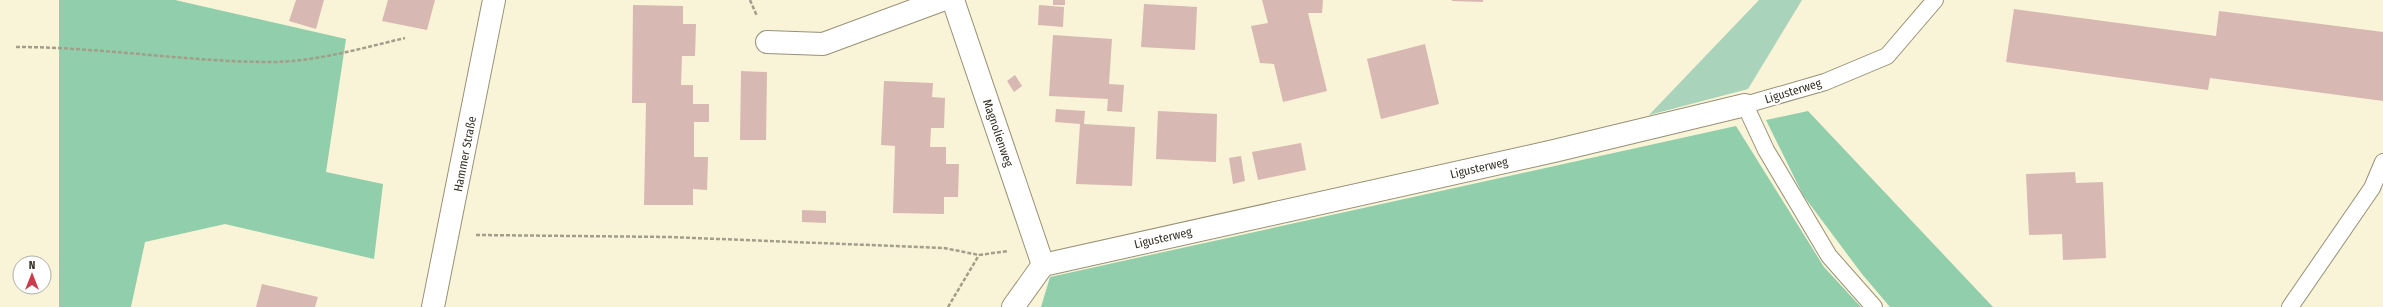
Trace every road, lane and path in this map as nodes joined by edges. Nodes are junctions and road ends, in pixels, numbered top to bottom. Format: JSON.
{"nodes":[{"id":1,"x":494,"y":0,"type":"edge"},
{"id":2,"x":942,"y":0,"type":"edge"},
{"id":3,"x":953,"y":0,"type":"edge"},
{"id":4,"x":1935,"y":0,"type":"edge"},
{"id":5,"x":405,"y":38,"type":"dead end"},
{"id":6,"x":766,"y":42,"type":"dead end"},
{"id":7,"x":16,"y":47,"type":"dead end"},
{"id":8,"x":1745,"y":106,"type":"junction"},
{"id":9,"x":2383,"y":162,"type":"edge"},
{"id":10,"x":449,"y":233,"type":"junction"},
{"id":11,"x":980,"y":255,"type":"junction"},
{"id":12,"x":1040,"y":256,"type":"junction"},
{"id":13,"x":433,"y":307,"type":"edge"},
{"id":14,"x":948,"y":307,"type":"edge"},
{"id":15,"x":1013,"y":307,"type":"edge"},
{"id":16,"x":1874,"y":307,"type":"edge"},
{"id":17,"x":2290,"y":307,"type":"edge"}],
"edges":[{"from":1,"to":10,"type":"street","name":"Hammer Straße"},
{"from":2,"to":6,"type":"street"},
{"from":3,"to":12,"type":"street","name":"Magnolienweg"},
{"from":4,"to":8,"type":"lane","name":"Ligusterweg"},
{"from":5,"to":7,"type":"path"},
{"from":8,"to":12,"type":"street","name":"Ligusterweg"},
{"from":8,"to":16,"type":"lane"},
{"from":9,"to":17,"type":"lane"},
{"from":10,"to":11,"type":"path"},
{"from":10,"to":13,"type":"street","name":"Hammer Straße"},
{"from":11,"to":12,"type":"path"},
{"from":11,"to":14,"type":"path"},
{"from":12,"to":15,"type":"street"}]}
